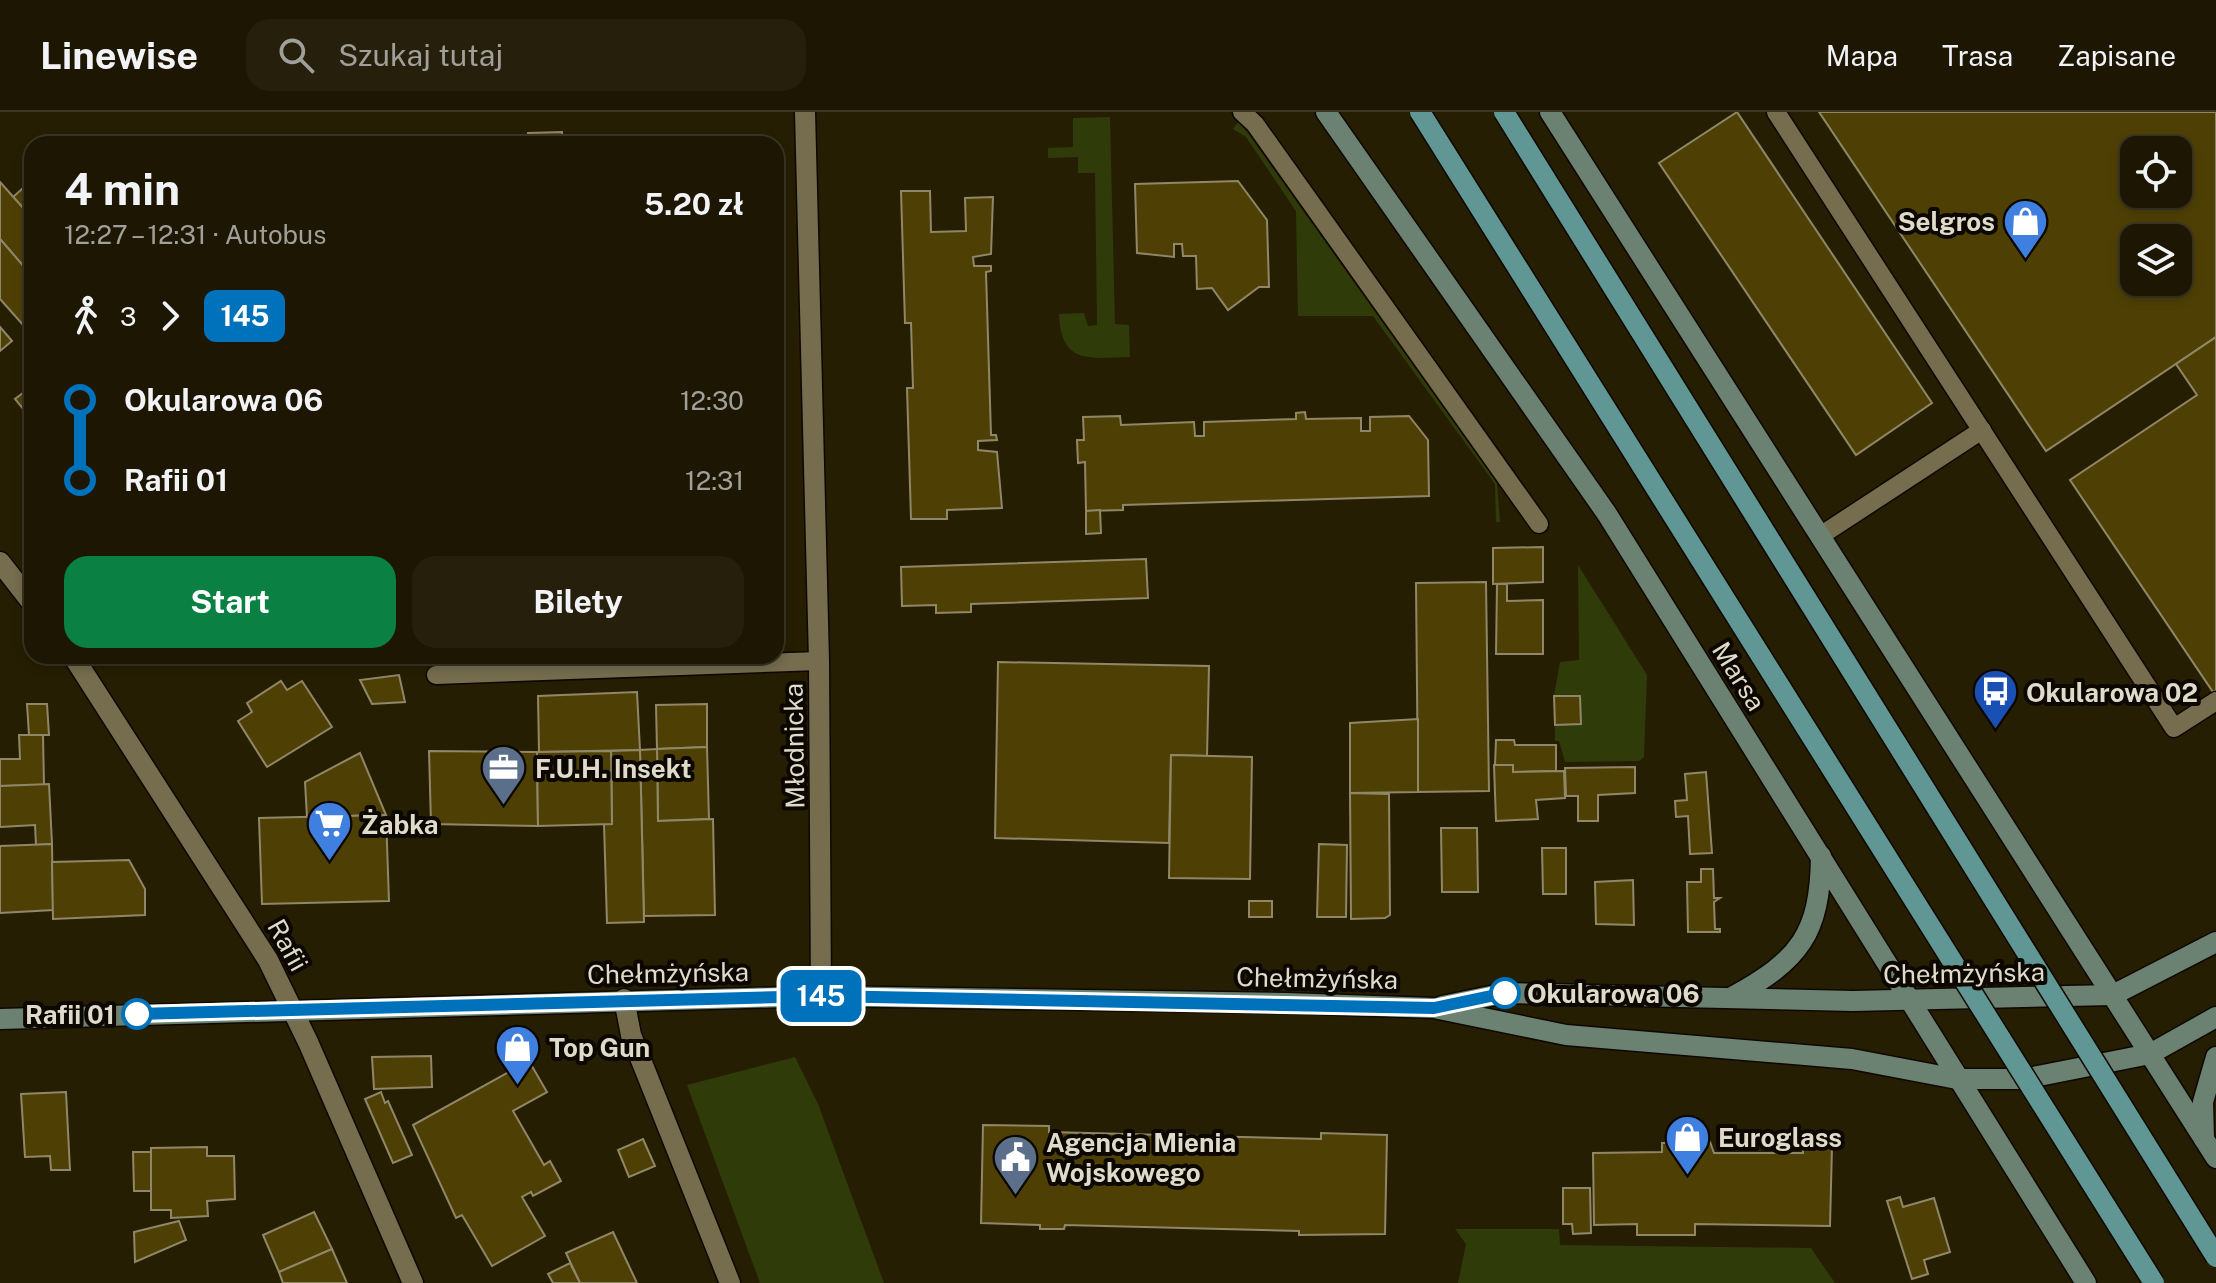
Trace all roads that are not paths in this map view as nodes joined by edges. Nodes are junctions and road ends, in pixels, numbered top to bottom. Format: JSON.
{"nodes":[{"id":1,"x":805,"y":112,"type":"edge"},
{"id":2,"x":1242,"y":112,"type":"edge"},
{"id":3,"x":1326,"y":112,"type":"edge"},
{"id":4,"x":1420,"y":112,"type":"edge"},
{"id":5,"x":1504,"y":112,"type":"edge"},
{"id":6,"x":1550,"y":112,"type":"edge"},
{"id":7,"x":1776,"y":112,"type":"edge"},
{"id":8,"x":1982,"y":430,"type":"junction"},
{"id":9,"x":1539,"y":524,"type":"dead end"},
{"id":10,"x":1820,"y":536,"type":"junction"},
{"id":11,"x":0,"y":562,"type":"edge"},
{"id":12,"x":24,"y":593,"type":"edge"},
{"id":13,"x":819,"y":661,"type":"junction"},
{"id":14,"x":784,"y":662,"type":"edge"},
{"id":15,"x":78,"y":664,"type":"edge"},
{"id":16,"x":737,"y":664,"type":"edge"},
{"id":17,"x":436,"y":675,"type":"dead end"},
{"id":18,"x":2216,"y":701,"type":"edge"},
{"id":19,"x":1821,"y":856,"type":"junction"},
{"id":20,"x":2216,"y":942,"type":"edge"},
{"id":21,"x":2113,"y":995,"type":"junction"},
{"id":22,"x":821,"y":996,"type":"junction"},
{"id":23,"x":624,"y":999,"type":"junction"},
{"id":24,"x":1729,"y":999,"type":"junction"},
{"id":25,"x":1911,"y":1000,"type":"junction"},
{"id":26,"x":293,"y":1008,"type":"junction"},
{"id":27,"x":1434,"y":1008,"type":"junction"},
{"id":28,"x":2216,"y":1017,"type":"edge"},
{"id":29,"x":0,"y":1019,"type":"edge"},
{"id":30,"x":2150,"y":1054,"type":"junction"},
{"id":31,"x":2216,"y":1057,"type":"edge"},
{"id":32,"x":1957,"y":1079,"type":"junction"},
{"id":33,"x":2204,"y":1139,"type":"junction"},
{"id":34,"x":2216,"y":1158,"type":"edge"},
{"id":35,"x":2216,"y":1257,"type":"edge"},
{"id":36,"x":413,"y":1283,"type":"edge"},
{"id":37,"x":730,"y":1283,"type":"edge"},
{"id":38,"x":2086,"y":1283,"type":"edge"},
{"id":39,"x":2154,"y":1283,"type":"edge"}],
"edges":[{"from":1,"to":13,"type":"street","name":"Młodnicka"},
{"from":2,"to":9,"type":"lane"},
{"from":3,"to":19,"type":"street","name":"Marsa"},
{"from":4,"to":39,"type":"main road","bridge":true},
{"from":5,"to":35,"type":"main road","bridge":true},
{"from":6,"to":10,"type":"street"},
{"from":7,"to":8,"type":"lane"},
{"from":8,"to":10,"type":"lane"},
{"from":8,"to":18,"type":"lane"},
{"from":10,"to":21,"type":"street"},
{"from":11,"to":12,"type":"street"},
{"from":13,"to":14,"type":"lane"},
{"from":13,"to":22,"type":"street","name":"Młodnicka"},
{"from":15,"to":26,"type":"street","name":"Rafii"},
{"from":16,"to":17,"type":"lane"},
{"from":19,"to":24,"type":"street"},
{"from":19,"to":25,"type":"street","name":"Marsa"},
{"from":20,"to":21,"type":"street"},
{"from":21,"to":25,"type":"street","name":"Chełmżyńska"},
{"from":21,"to":30,"type":"street"},
{"from":22,"to":23,"type":"street","name":"Chełmżyńska"},
{"from":22,"to":27,"type":"street","name":"Chełmżyńska"},
{"from":23,"to":26,"type":"street","name":"Chełmżyńska"},
{"from":23,"to":37,"type":"street"},
{"from":24,"to":25,"type":"street","name":"Chełmżyńska"},
{"from":24,"to":27,"type":"street","name":"Chełmżyńska"},
{"from":25,"to":32,"type":"street","name":"Marsa"},
{"from":26,"to":29,"type":"street","name":"Chełmżyńska"},
{"from":26,"to":36,"type":"street","name":"Rafii"},
{"from":27,"to":32,"type":"street","name":"Chełmżyńska"},
{"from":28,"to":30,"type":"street","name":"Chełmżyńska"},
{"from":30,"to":32,"type":"street","name":"Chełmżyńska"},
{"from":30,"to":33,"type":"street"},
{"from":31,"to":33,"type":"street"},
{"from":32,"to":38,"type":"street","name":"Marsa"},
{"from":33,"to":34,"type":"street"}]}
